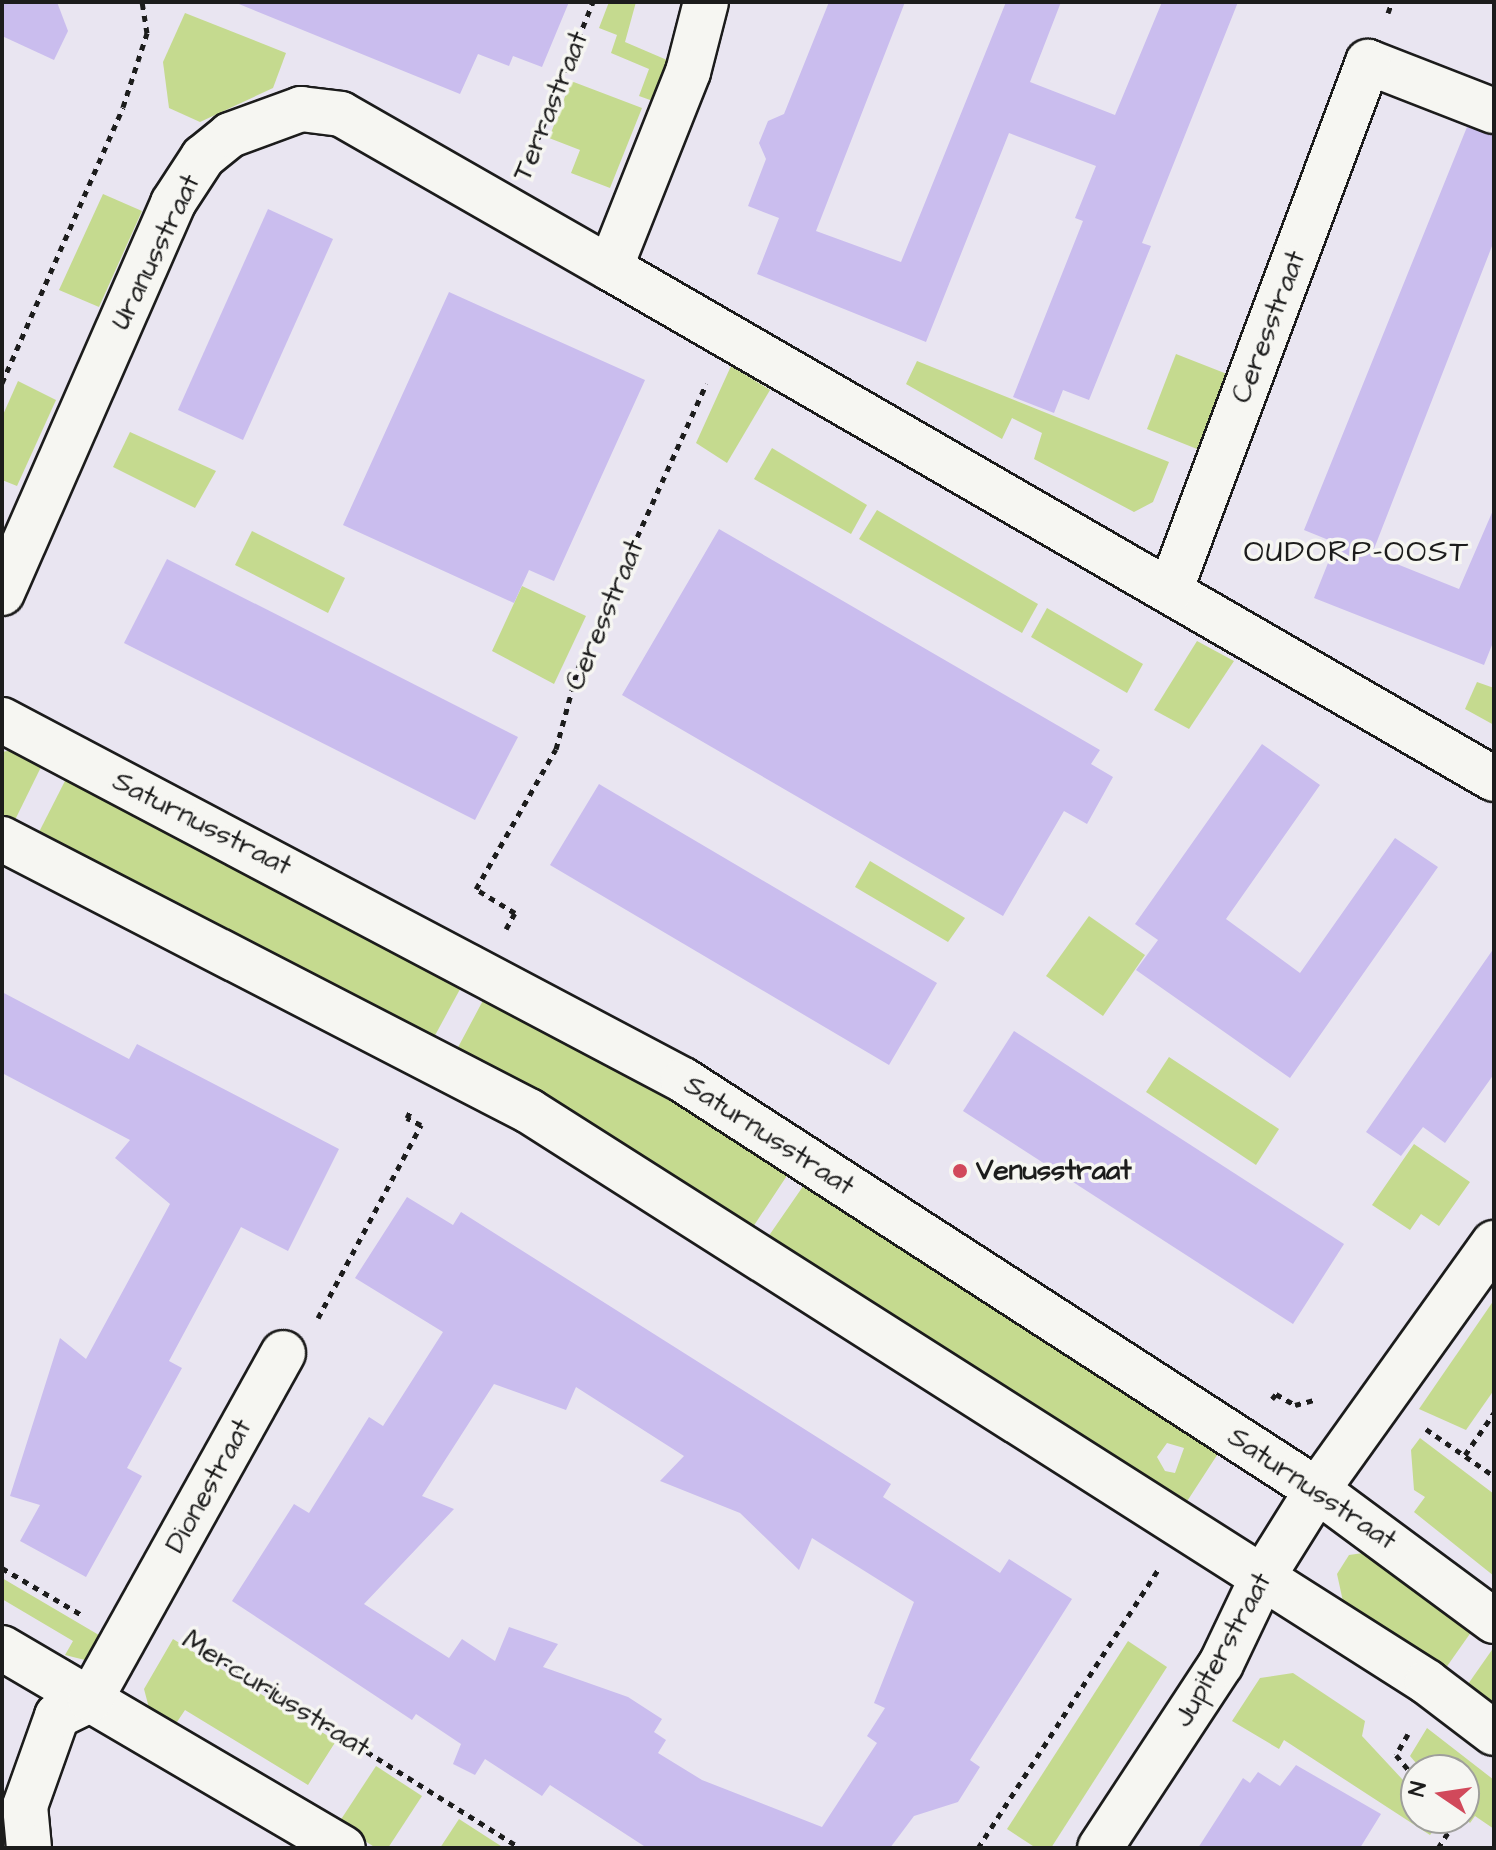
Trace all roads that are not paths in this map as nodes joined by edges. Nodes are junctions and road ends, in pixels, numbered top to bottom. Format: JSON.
{"nodes":[{"id":1,"x":706,"y":2,"type":"edge"},
{"id":2,"x":1494,"y":111,"type":"edge"},
{"id":3,"x":610,"y":268,"type":"junction"},
{"id":4,"x":1170,"y":591,"type":"junction"},
{"id":5,"x":2,"y":593,"type":"edge"},
{"id":6,"x":2,"y":720,"type":"edge"},
{"id":7,"x":1494,"y":779,"type":"edge"},
{"id":8,"x":2,"y":839,"type":"edge"},
{"id":9,"x":1494,"y":1243,"type":"edge"},
{"id":10,"x":283,"y":1353,"type":"road end"},
{"id":11,"x":1317,"y":1490,"type":"junction"},
{"id":12,"x":1262,"y":1578,"type":"junction"},
{"id":13,"x":1494,"y":1621,"type":"edge"},
{"id":14,"x":2,"y":1648,"type":"edge"},
{"id":15,"x":90,"y":1700,"type":"junction"},
{"id":16,"x":1494,"y":1733,"type":"edge"},
{"id":17,"x":29,"y":1848,"type":"edge"},
{"id":18,"x":343,"y":1848,"type":"edge"},
{"id":19,"x":1100,"y":1848,"type":"edge"}],
"edges":[{"from":1,"to":3,"type":"street"},
{"from":2,"to":4,"type":"street","name":"Ceresstraat"},
{"from":3,"to":4,"type":"street"},
{"from":3,"to":5,"type":"street","name":"Uranusstraat"},
{"from":4,"to":7,"type":"street"},
{"from":6,"to":11,"type":"street","name":"Saturnusstraat"},
{"from":8,"to":12,"type":"street"},
{"from":9,"to":11,"type":"street"},
{"from":10,"to":15,"type":"street","name":"Dionestraat"},
{"from":11,"to":12,"type":"street","name":"Jupiterstraat"},
{"from":11,"to":13,"type":"street","name":"Saturnusstraat"},
{"from":12,"to":16,"type":"street"},
{"from":12,"to":19,"type":"street","name":"Jupiterstraat"},
{"from":14,"to":15,"type":"street"},
{"from":15,"to":17,"type":"street"},
{"from":15,"to":18,"type":"street"}]}
